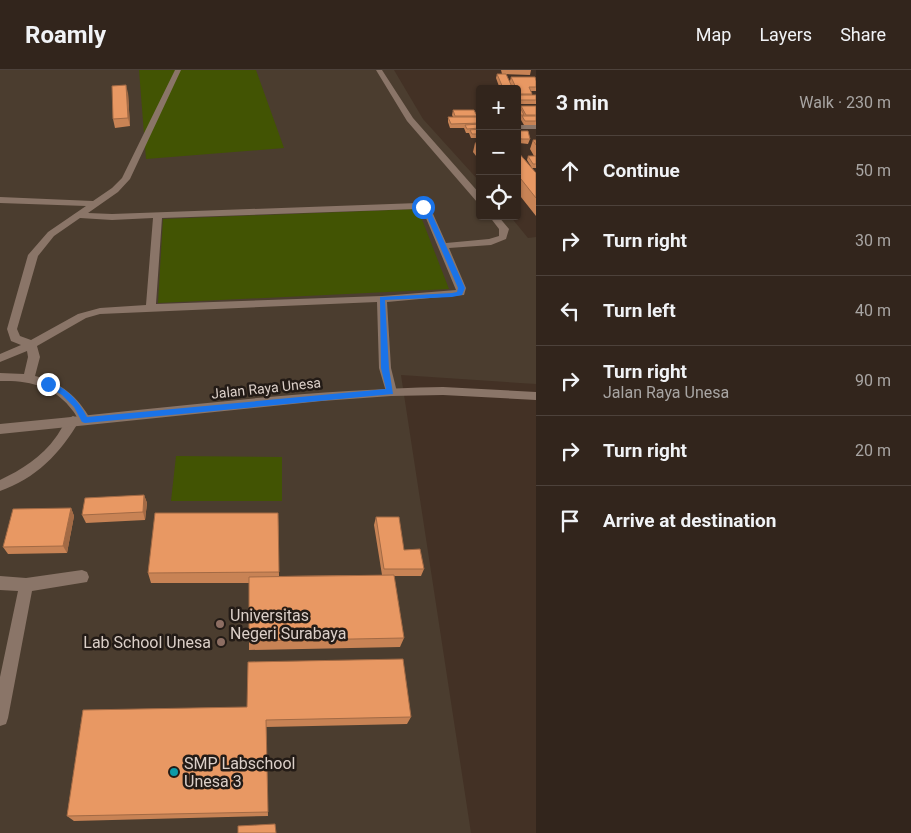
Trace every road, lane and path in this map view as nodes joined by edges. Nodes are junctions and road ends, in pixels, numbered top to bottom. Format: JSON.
{"nodes":[{"id":1,"x":178,"y":70,"type":"edge"},
{"id":2,"x":378,"y":70,"type":"edge"},
{"id":3,"x":521,"y":127,"type":"edge"},
{"id":4,"x":536,"y":127,"type":"edge"},
{"id":5,"x":476,"y":195,"type":"edge"},
{"id":6,"x":0,"y":200,"type":"edge"},
{"id":7,"x":94,"y":204,"type":"junction"},
{"id":8,"x":78,"y":215,"type":"junction"},
{"id":9,"x":158,"y":215,"type":"junction"},
{"id":10,"x":496,"y":220,"type":"edge"},
{"id":11,"x":443,"y":246,"type":"junction"},
{"id":12,"x":382,"y":298,"type":"junction"},
{"id":13,"x":151,"y":308,"type":"junction"},
{"id":14,"x":31,"y":345,"type":"junction"},
{"id":15,"x":0,"y":358,"type":"edge"},
{"id":16,"x":0,"y":378,"type":"edge"},
{"id":17,"x":29,"y":378,"type":"junction"},
{"id":18,"x":391,"y":392,"type":"junction"},
{"id":19,"x":536,"y":396,"type":"edge"},
{"id":20,"x":79,"y":421,"type":"junction"},
{"id":21,"x":0,"y":430,"type":"edge"},
{"id":22,"x":0,"y":486,"type":"edge"},
{"id":23,"x":82,"y":577,"type":"dead end"},
{"id":24,"x":0,"y":583,"type":"edge"},
{"id":25,"x":26,"y":585,"type":"junction"},
{"id":26,"x":0,"y":718,"type":"edge"}],
"edges":[{"from":1,"to":7,"type":"main road"},
{"from":2,"to":5,"type":"main road"},
{"from":3,"to":4,"type":"main road"},
{"from":6,"to":7,"type":"main road"},
{"from":7,"to":8,"type":"main road"},
{"from":8,"to":9,"type":"main road"},
{"from":8,"to":14,"type":"main road"},
{"from":9,"to":11,"type":"main road"},
{"from":9,"to":13,"type":"main road"},
{"from":10,"to":11,"type":"main road"},
{"from":11,"to":12,"type":"main road"},
{"from":12,"to":13,"type":"main road"},
{"from":12,"to":18,"type":"main road"},
{"from":13,"to":14,"type":"main road"},
{"from":14,"to":15,"type":"main road"},
{"from":14,"to":17,"type":"main road"},
{"from":16,"to":17,"type":"main road"},
{"from":17,"to":20,"type":"main road"},
{"from":18,"to":19,"type":"main road","name":"Jalan Raya Unesa"},
{"from":18,"to":20,"type":"main road","name":"Jalan Raya Unesa"},
{"from":20,"to":21,"type":"main road","name":"Jalan Raya Unesa"},
{"from":20,"to":22,"type":"main road"},
{"from":23,"to":25,"type":"main road"},
{"from":24,"to":25,"type":"main road"},
{"from":25,"to":26,"type":"main road"}]}
